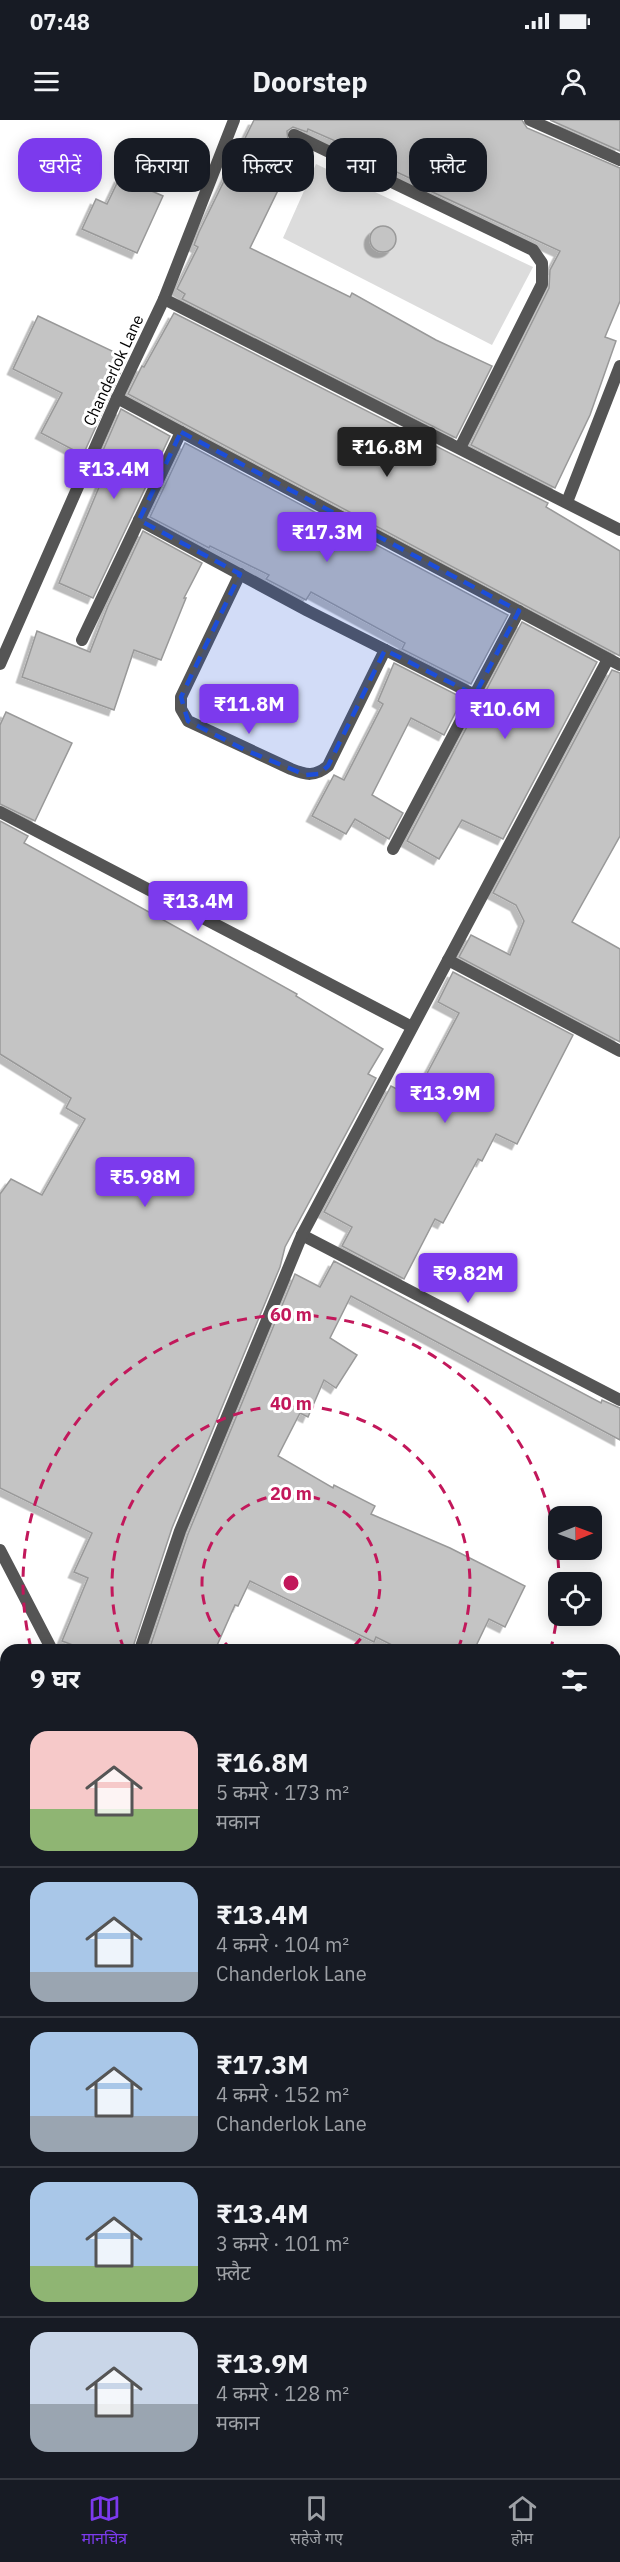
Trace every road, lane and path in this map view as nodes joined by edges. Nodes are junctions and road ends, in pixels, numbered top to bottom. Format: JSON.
{"nodes":[{"id":1,"x":234,"y":120,"type":"edge"},
{"id":2,"x":530,"y":120,"type":"edge"},
{"id":3,"x":294,"y":135,"type":"dead end"},
{"id":4,"x":620,"y":160,"type":"edge"},
{"id":5,"x":164,"y":299,"type":"junction"},
{"id":6,"x":620,"y":366,"type":"edge"},
{"id":7,"x":117,"y":398,"type":"junction"},
{"id":8,"x":181,"y":432,"type":"junction"},
{"id":9,"x":460,"y":448,"type":"junction"},
{"id":10,"x":567,"y":502,"type":"junction"},
{"id":11,"x":140,"y":520,"type":"junction"},
{"id":12,"x":620,"y":530,"type":"edge"},
{"id":13,"x":240,"y":574,"type":"junction"},
{"id":14,"x":519,"y":611,"type":"junction"},
{"id":15,"x":82,"y":640,"type":"dead end"},
{"id":16,"x":385,"y":650,"type":"junction"},
{"id":17,"x":608,"y":658,"type":"junction"},
{"id":18,"x":0,"y":664,"type":"edge"},
{"id":19,"x":620,"y":665,"type":"edge"},
{"id":20,"x":475,"y":696,"type":"junction"},
{"id":21,"x":0,"y":812,"type":"edge"},
{"id":22,"x":393,"y":849,"type":"dead end"},
{"id":23,"x":448,"y":960,"type":"junction"},
{"id":24,"x":410,"y":1026,"type":"junction"},
{"id":25,"x":620,"y":1051,"type":"edge"},
{"id":26,"x":302,"y":1235,"type":"junction"},
{"id":27,"x":620,"y":1400,"type":"edge"},
{"id":28,"x":0,"y":1550,"type":"edge"},
{"id":29,"x":49,"y":1644,"type":"edge"},
{"id":30,"x":142,"y":1644,"type":"edge"}],
"edges":[{"from":1,"to":5,"type":"street","name":"Chanderlok Lane"},
{"from":2,"to":4,"type":"street"},
{"from":3,"to":9,"type":"street"},
{"from":5,"to":7,"type":"street","name":"Chanderlok Lane"},
{"from":5,"to":9,"type":"street"},
{"from":6,"to":10,"type":"street"},
{"from":7,"to":8,"type":"street"},
{"from":7,"to":18,"type":"street","name":"Chanderlok Lane"},
{"from":8,"to":11,"type":"street"},
{"from":8,"to":14,"type":"street"},
{"from":9,"to":10,"type":"street"},
{"from":10,"to":12,"type":"street"},
{"from":11,"to":13,"type":"street"},
{"from":11,"to":15,"type":"street"},
{"from":13,"to":16,"type":"street"},
{"from":13,"to":16,"type":"street"},
{"from":14,"to":17,"type":"street"},
{"from":14,"to":20,"type":"street"},
{"from":16,"to":20,"type":"street"},
{"from":17,"to":19,"type":"street"},
{"from":17,"to":23,"type":"street"},
{"from":20,"to":22,"type":"street"},
{"from":21,"to":24,"type":"street"},
{"from":23,"to":24,"type":"street"},
{"from":23,"to":25,"type":"street"},
{"from":24,"to":26,"type":"street"},
{"from":26,"to":27,"type":"street"},
{"from":26,"to":30,"type":"street"},
{"from":28,"to":29,"type":"street"}]}
